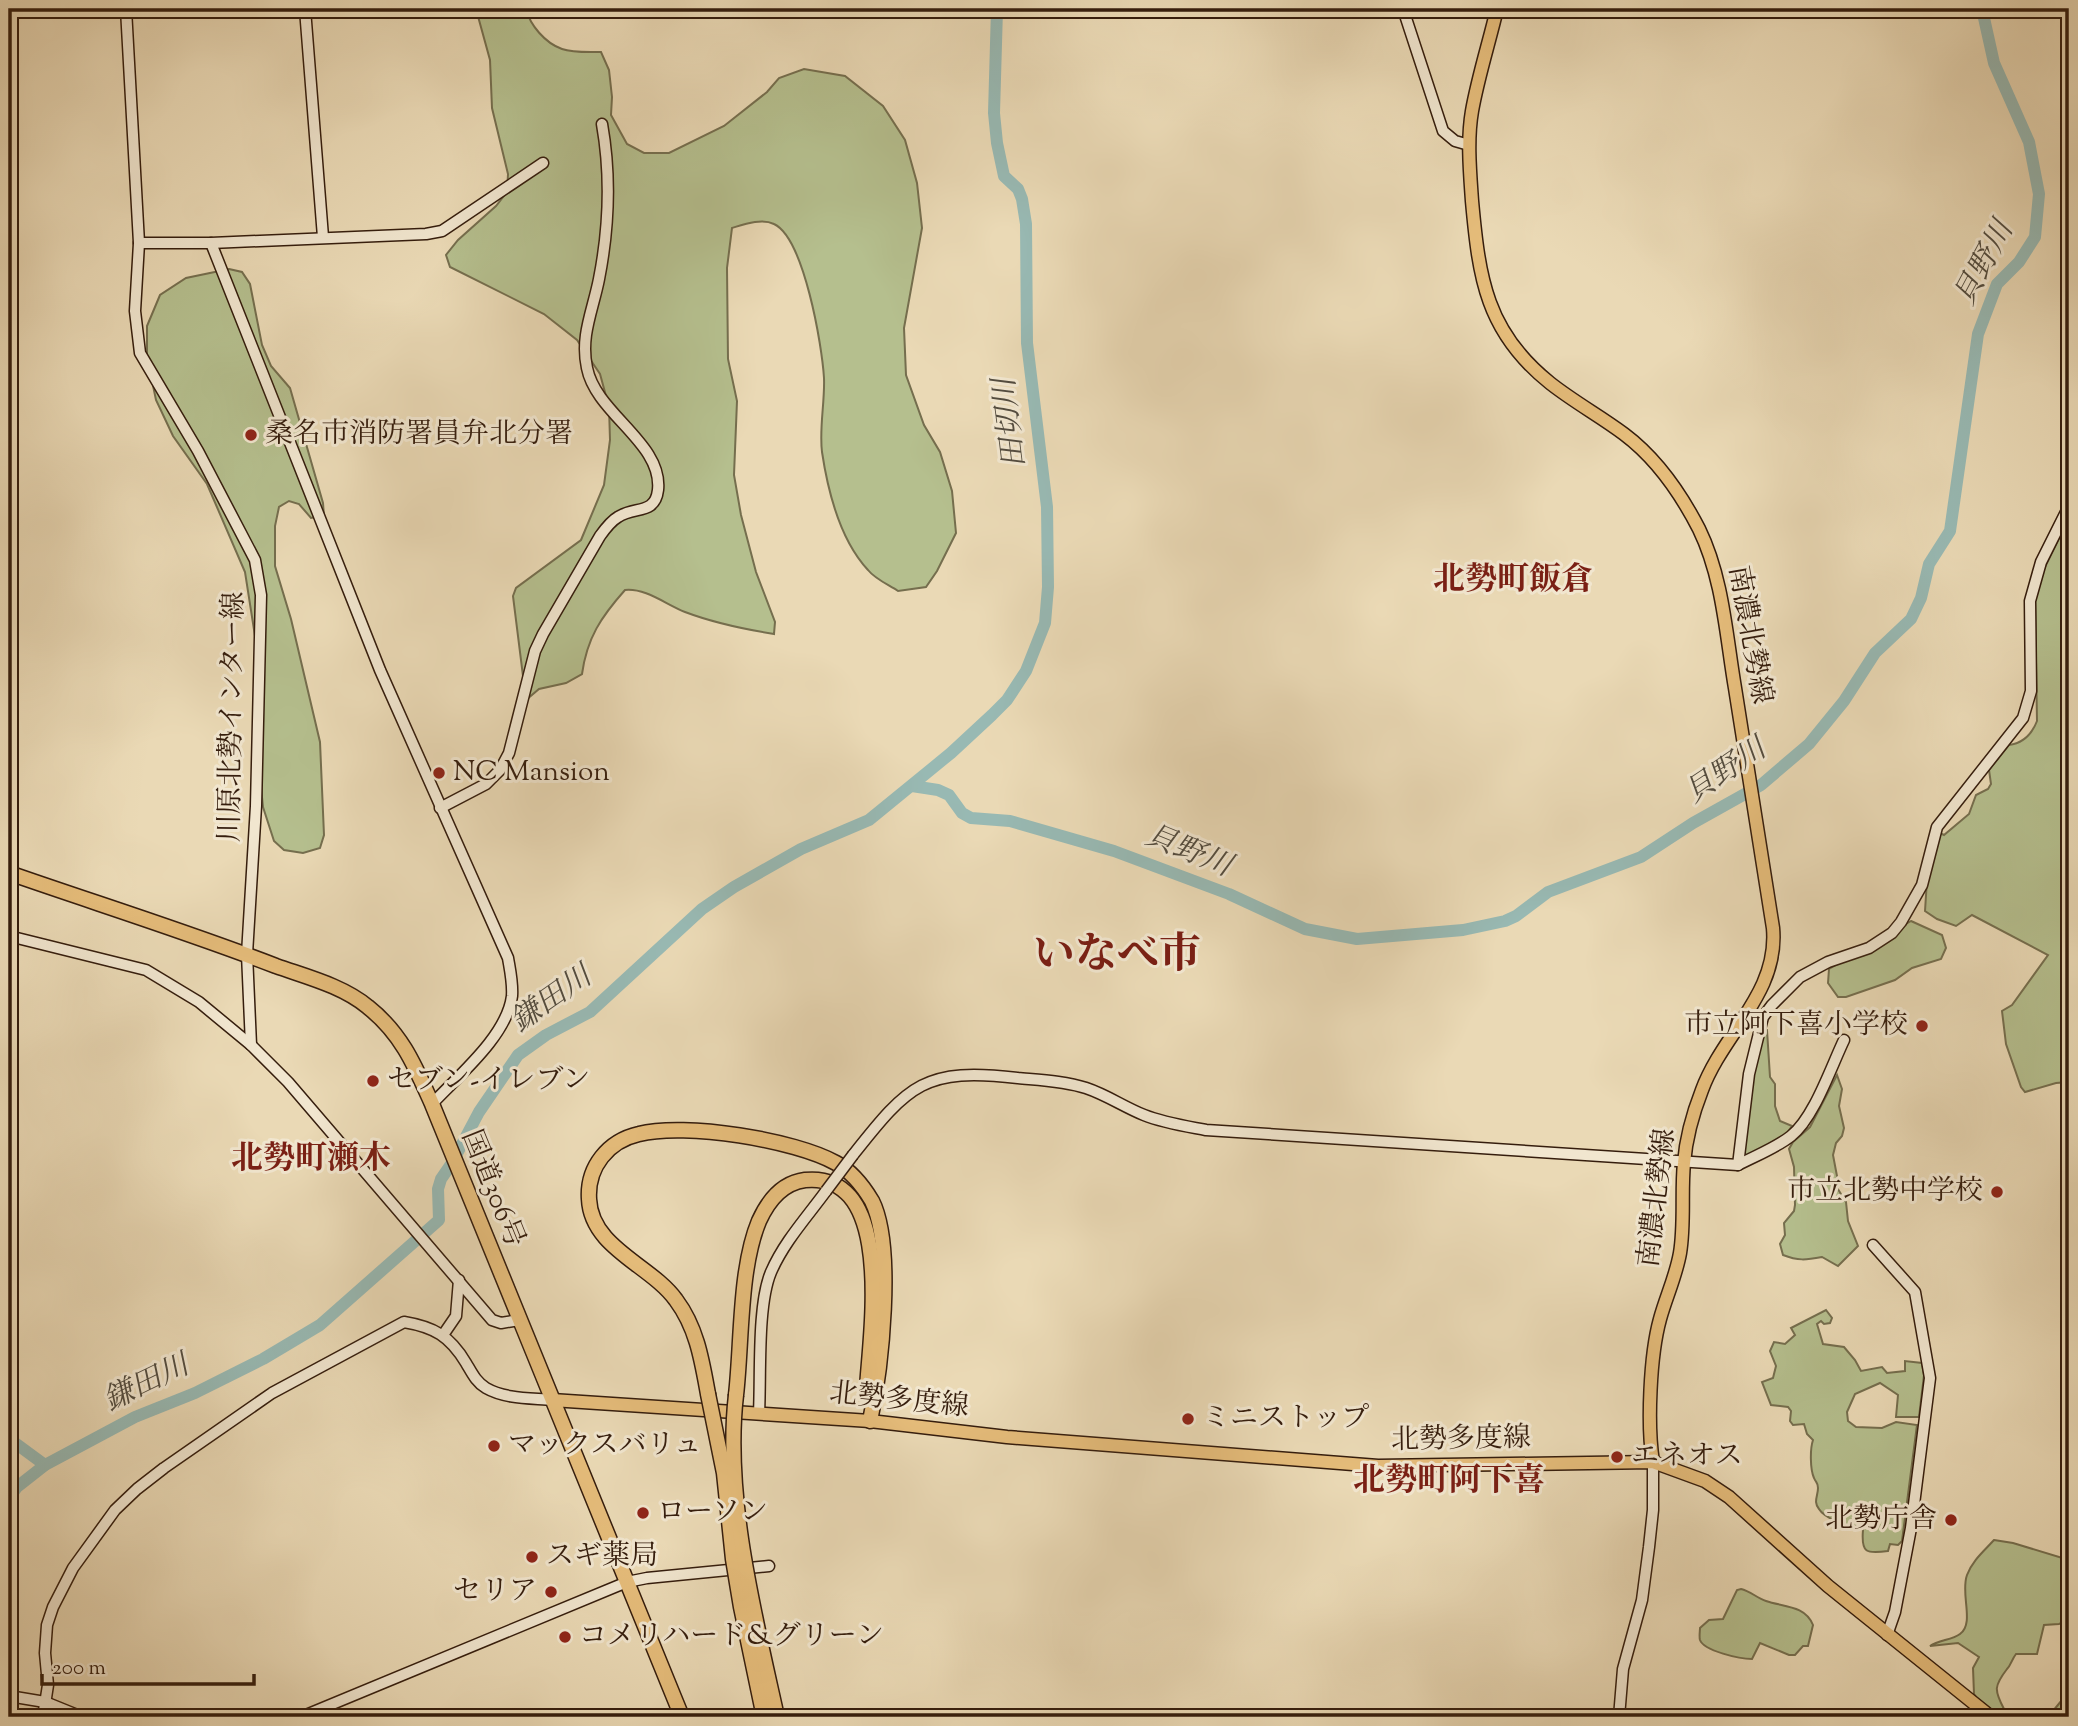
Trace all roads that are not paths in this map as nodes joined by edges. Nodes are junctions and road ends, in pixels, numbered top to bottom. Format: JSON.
{"nodes":[{"id":1,"x":126,"y":9,"type":"edge"},
{"id":2,"x":305,"y":9,"type":"edge"},
{"id":3,"x":1403,"y":9,"type":"edge"},
{"id":4,"x":1497,"y":9,"type":"edge"},
{"id":5,"x":602,"y":124,"type":"dead end"},
{"id":6,"x":1469,"y":145,"type":"junction"},
{"id":7,"x":543,"y":163,"type":"dead end"},
{"id":8,"x":323,"y":237,"type":"junction"},
{"id":9,"x":139,"y":243,"type":"junction"},
{"id":10,"x":211,"y":243,"type":"junction"},
{"id":11,"x":2069,"y":506,"type":"edge"},
{"id":12,"x":440,"y":808,"type":"junction"},
{"id":13,"x":9,"y":873,"type":"edge"},
{"id":14,"x":9,"y":936,"type":"edge"},
{"id":15,"x":247,"y":954,"type":"junction"},
{"id":16,"x":1844,"y":1040,"type":"dead end"},
{"id":17,"x":251,"y":1045,"type":"junction"},
{"id":18,"x":432,"y":1104,"type":"junction"},
{"id":19,"x":1684,"y":1162,"type":"junction"},
{"id":20,"x":1738,"y":1165,"type":"junction"},
{"id":21,"x":1873,"y":1245,"type":"dead end"},
{"id":22,"x":459,"y":1280,"type":"junction"},
{"id":23,"x":519,"y":1320,"type":"junction"},
{"id":24,"x":443,"y":1335,"type":"junction"},
{"id":25,"x":552,"y":1400,"type":"junction"},
{"id":26,"x":759,"y":1413,"type":"junction"},
{"id":27,"x":870,"y":1421,"type":"junction"},
{"id":28,"x":1653,"y":1462,"type":"junction"},
{"id":29,"x":769,"y":1566,"type":"dead end"},
{"id":30,"x":627,"y":1582,"type":"junction"},
{"id":31,"x":1887,"y":1635,"type":"junction"},
{"id":32,"x":9,"y":1696,"type":"edge"},
{"id":33,"x":46,"y":1702,"type":"junction"},
{"id":34,"x":43,"y":1717,"type":"edge"},
{"id":35,"x":82,"y":1717,"type":"edge"},
{"id":36,"x":301,"y":1717,"type":"edge"},
{"id":37,"x":682,"y":1717,"type":"edge"},
{"id":38,"x":764,"y":1717,"type":"edge"},
{"id":39,"x":777,"y":1717,"type":"edge"},
{"id":40,"x":1619,"y":1717,"type":"edge"},
{"id":41,"x":1991,"y":1717,"type":"edge"}],
"edges":[{"from":1,"to":9,"type":"street","name":"川原北勢インター線"},
{"from":2,"to":8,"type":"street"},
{"from":3,"to":6,"type":"street"},
{"from":4,"to":6,"type":"main road","name":"南濃北勢線"},
{"from":5,"to":12,"type":"street"},
{"from":6,"to":19,"type":"main road","name":"南濃北勢線"},
{"from":7,"to":8,"type":"street"},
{"from":8,"to":10,"type":"street"},
{"from":9,"to":10,"type":"street"},
{"from":9,"to":15,"type":"street","name":"川原北勢インター線"},
{"from":10,"to":12,"type":"street"},
{"from":11,"to":20,"type":"street"},
{"from":12,"to":18,"type":"street"},
{"from":13,"to":15,"type":"highway","name":"国道306号"},
{"from":14,"to":17,"type":"street"},
{"from":15,"to":17,"type":"street","name":"川原北勢インター線"},
{"from":15,"to":18,"type":"highway","name":"国道306号"},
{"from":16,"to":20,"type":"street"},
{"from":17,"to":22,"type":"street"},
{"from":18,"to":23,"type":"highway","name":"国道306号"},
{"from":19,"to":20,"type":"street"},
{"from":19,"to":26,"type":"street","bridge":true},
{"from":19,"to":28,"type":"main road","name":"南濃北勢線"},
{"from":21,"to":31,"type":"street"},
{"from":22,"to":23,"type":"street"},
{"from":22,"to":24,"type":"street"},
{"from":23,"to":25,"type":"highway","name":"国道306号"},
{"from":24,"to":25,"type":"street"},
{"from":24,"to":33,"type":"street"},
{"from":25,"to":26,"type":"main road","name":"北勢多度線"},
{"from":25,"to":30,"type":"highway","name":"国道306号"},
{"from":26,"to":27,"type":"main road","name":"北勢多度線"},
{"from":27,"to":28,"type":"main road","name":"北勢多度線"},
{"from":27,"to":38,"type":"highway","bridge":true},
{"from":27,"to":39,"type":"highway","bridge":true},
{"from":28,"to":31,"type":"main road","name":"北勢多度線"},
{"from":28,"to":40,"type":"street"},
{"from":29,"to":30,"type":"street"},
{"from":30,"to":36,"type":"street"},
{"from":30,"to":37,"type":"highway","name":"国道306号"},
{"from":31,"to":41,"type":"main road","name":"北勢多度線"},
{"from":32,"to":33,"type":"street"},
{"from":33,"to":34,"type":"street"},
{"from":33,"to":35,"type":"street"}]}
